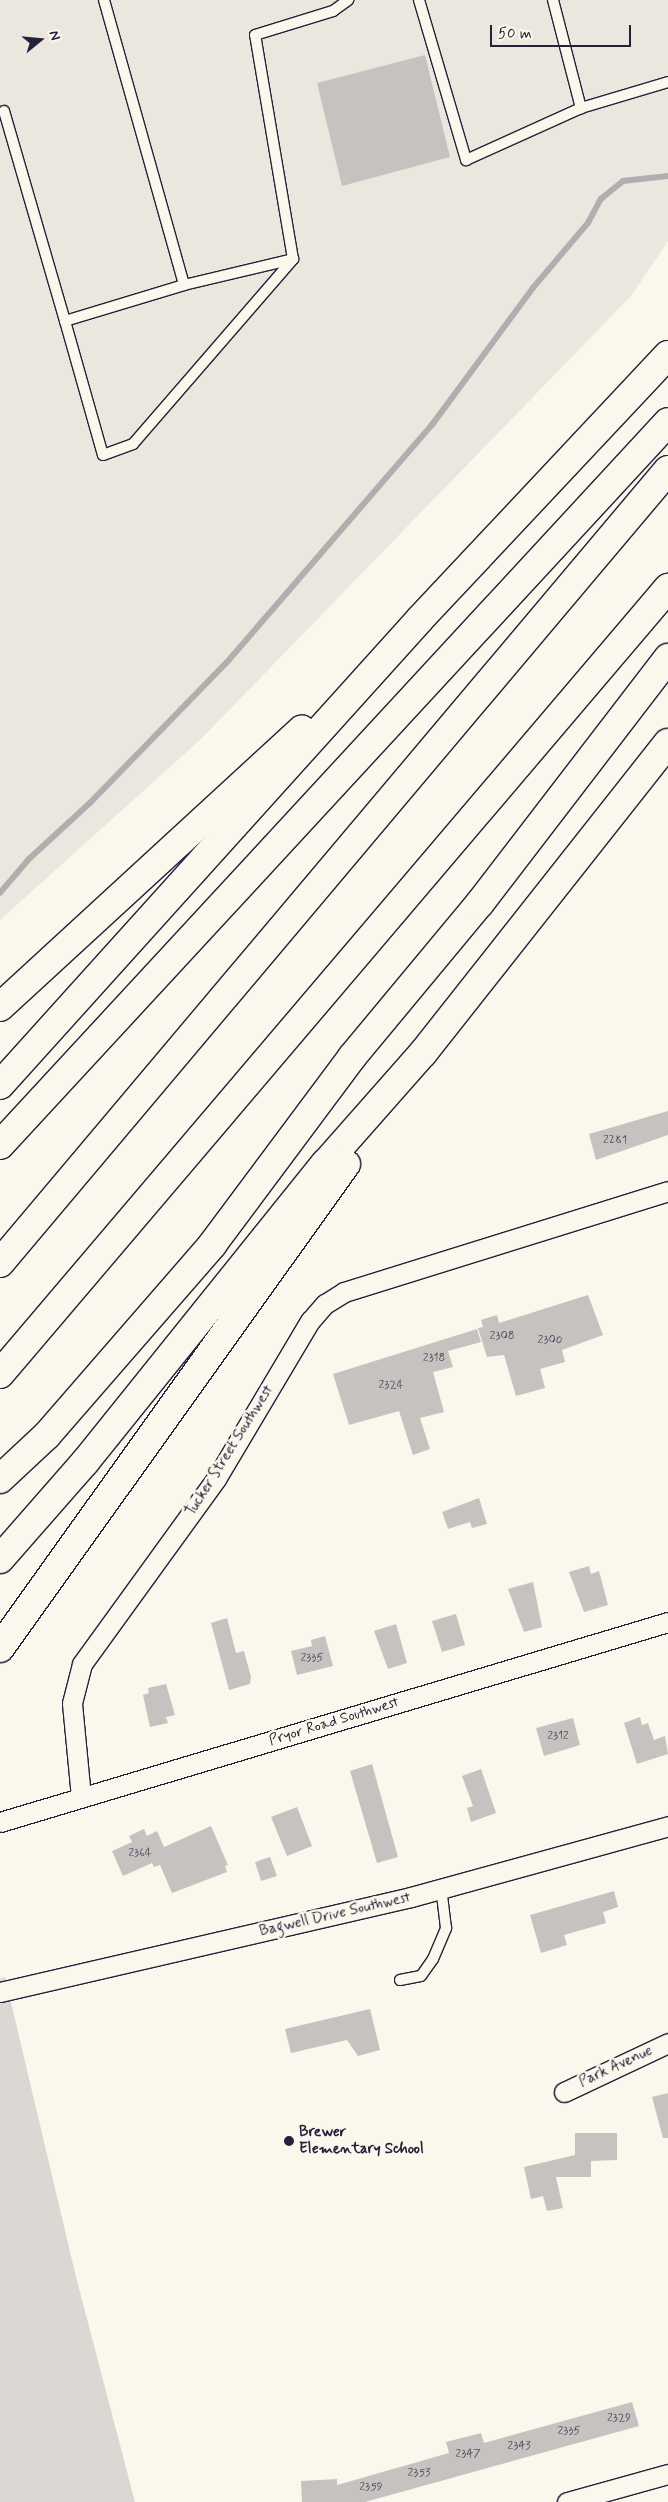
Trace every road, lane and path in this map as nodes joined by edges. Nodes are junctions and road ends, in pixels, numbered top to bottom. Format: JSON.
{"nodes":[{"id":1,"x":104,"y":0,"type":"edge"},
{"id":2,"x":348,"y":0,"type":"edge"},
{"id":3,"x":419,"y":0,"type":"edge"},
{"id":4,"x":553,"y":0,"type":"edge"},
{"id":5,"x":668,"y":82,"type":"edge"},
{"id":6,"x":581,"y":108,"type":"junction"},
{"id":7,"x":4,"y":111,"type":"dead end"},
{"id":8,"x":293,"y":259,"type":"junction"},
{"id":9,"x":184,"y":285,"type":"junction"},
{"id":10,"x":65,"y":321,"type":"junction"},
{"id":11,"x":668,"y":343,"type":"edge"},
{"id":12,"x":668,"y":355,"type":"edge"},
{"id":13,"x":632,"y":393,"type":"junction"},
{"id":14,"x":668,"y":422,"type":"edge"},
{"id":15,"x":668,"y":470,"type":"edge"},
{"id":16,"x":668,"y":588,"type":"edge"},
{"id":17,"x":420,"y":620,"type":"junction"},
{"id":18,"x":668,"y":658,"type":"edge"},
{"id":19,"x":668,"y":743,"type":"edge"},
{"id":20,"x":0,"y":1007,"type":"edge"},
{"id":21,"x":422,"y":1053,"type":"junction"},
{"id":22,"x":0,"y":1085,"type":"edge"},
{"id":23,"x":0,"y":1145,"type":"edge"},
{"id":24,"x":668,"y":1191,"type":"edge"},
{"id":25,"x":30,"y":1227,"type":"junction"},
{"id":26,"x":0,"y":1256,"type":"edge"},
{"id":27,"x":0,"y":1263,"type":"edge"},
{"id":28,"x":0,"y":1374,"type":"edge"},
{"id":29,"x":0,"y":1479,"type":"edge"},
{"id":30,"x":0,"y":1559,"type":"edge"},
{"id":31,"x":668,"y":1622,"type":"edge"},
{"id":32,"x":0,"y":1648,"type":"edge"},
{"id":33,"x":81,"y":1797,"type":"junction"},
{"id":34,"x":0,"y":1822,"type":"edge"},
{"id":35,"x":668,"y":1826,"type":"edge"},
{"id":36,"x":441,"y":1889,"type":"junction"},
{"id":37,"x":400,"y":1980,"type":"dead end"},
{"id":38,"x":0,"y":1992,"type":"edge"},
{"id":39,"x":668,"y":2043,"type":"edge"},
{"id":40,"x":564,"y":2092,"type":"dead end"},
{"id":41,"x":668,"y":2474,"type":"edge"},
{"id":42,"x":567,"y":2502,"type":"edge"}],
"edges":[{"from":1,"to":9,"type":"lane"},
{"from":2,"to":8,"type":"lane"},
{"from":3,"to":6,"type":"lane"},
{"from":4,"to":6,"type":"lane"},
{"from":5,"to":6,"type":"lane"},
{"from":7,"to":10,"type":"lane"},
{"from":8,"to":9,"type":"lane"},
{"from":8,"to":10,"type":"lane"},
{"from":9,"to":10,"type":"lane"},
{"from":11,"to":13,"type":"highway"},
{"from":12,"to":13,"type":"highway"},
{"from":13,"to":17,"type":"highway"},
{"from":14,"to":23,"type":"highway"},
{"from":15,"to":25,"type":"highway"},
{"from":16,"to":28,"type":"highway"},
{"from":17,"to":20,"type":"highway"},
{"from":17,"to":22,"type":"highway"},
{"from":18,"to":29,"type":"highway"},
{"from":19,"to":21,"type":"highway"},
{"from":21,"to":30,"type":"highway"},
{"from":21,"to":32,"type":"highway"},
{"from":24,"to":33,"type":"street","name":"Tucker Street Southwest"},
{"from":25,"to":26,"type":"highway"},
{"from":25,"to":27,"type":"highway"},
{"from":31,"to":33,"type":"street","name":"Pryor Road Southwest"},
{"from":33,"to":34,"type":"street","name":"Pryor Road Southwest"},
{"from":35,"to":36,"type":"street","name":"Bagwell Drive Southwest"},
{"from":36,"to":37,"type":"lane"},
{"from":36,"to":38,"type":"street","name":"Bagwell Drive Southwest"},
{"from":39,"to":40,"type":"street","name":"Park Avenue"},
{"from":41,"to":42,"type":"street"}]}
